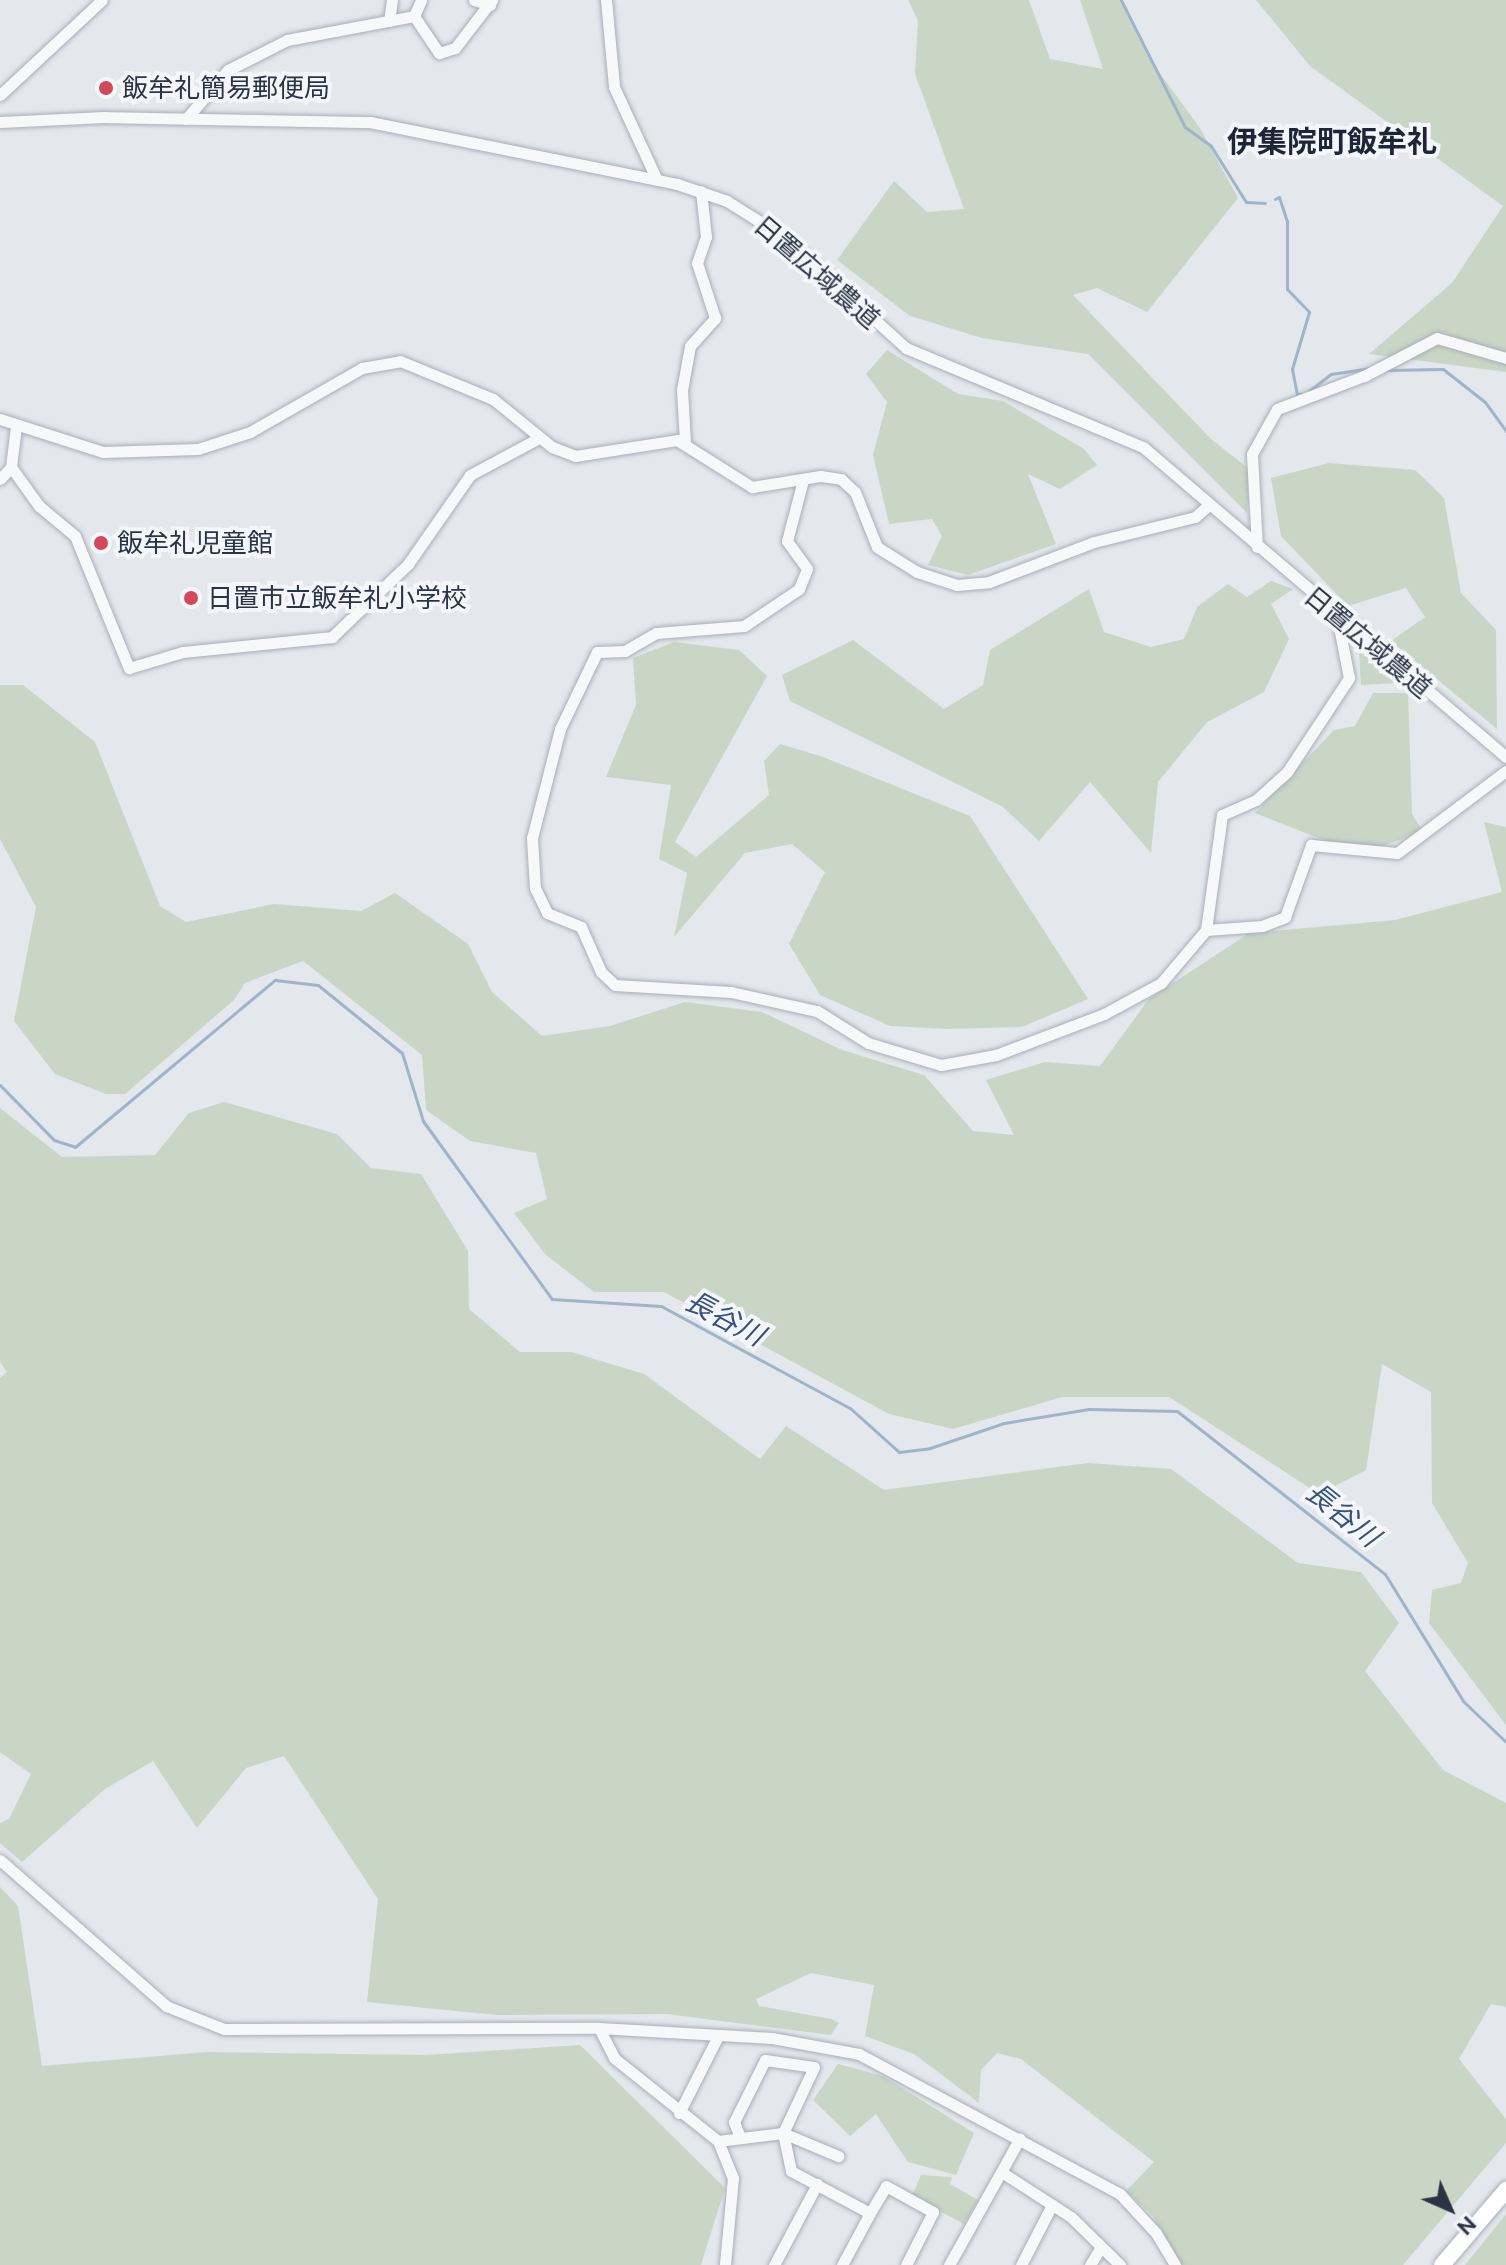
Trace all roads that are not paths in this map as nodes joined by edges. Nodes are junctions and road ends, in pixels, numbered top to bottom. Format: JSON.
{"nodes":[{"id":1,"x":102,"y":0,"type":"edge"},
{"id":2,"x":392,"y":0,"type":"edge"},
{"id":3,"x":421,"y":0,"type":"edge"},
{"id":4,"x":474,"y":0,"type":"edge"},
{"id":5,"x":606,"y":0,"type":"edge"},
{"id":6,"x":491,"y":2,"type":"edge"},
{"id":7,"x":414,"y":16,"type":"junction"},
{"id":8,"x":389,"y":21,"type":"junction"},
{"id":9,"x":0,"y":95,"type":"edge"},
{"id":10,"x":186,"y":119,"type":"junction"},
{"id":11,"x":0,"y":122,"type":"edge"},
{"id":12,"x":657,"y":180,"type":"junction"},
{"id":13,"x":701,"y":191,"type":"junction"},
{"id":14,"x":1506,"y":358,"type":"edge"},
{"id":15,"x":0,"y":419,"type":"edge"},
{"id":16,"x":16,"y":426,"type":"junction"},
{"id":17,"x":539,"y":438,"type":"junction"},
{"id":18,"x":685,"y":442,"type":"junction"},
{"id":19,"x":11,"y":467,"type":"junction"},
{"id":20,"x":0,"y":479,"type":"edge"},
{"id":21,"x":803,"y":480,"type":"junction"},
{"id":22,"x":1209,"y":505,"type":"junction"},
{"id":23,"x":1257,"y":547,"type":"junction"},
{"id":24,"x":1337,"y":617,"type":"junction"},
{"id":25,"x":1506,"y":757,"type":"edge"},
{"id":26,"x":1506,"y":771,"type":"edge"},
{"id":27,"x":1206,"y":930,"type":"junction"},
{"id":28,"x":0,"y":1860,"type":"edge"},
{"id":29,"x":599,"y":2028,"type":"junction"},
{"id":30,"x":718,"y":2036,"type":"junction"},
{"id":31,"x":679,"y":2113,"type":"junction"},
{"id":32,"x":783,"y":2133,"type":"junction"},
{"id":33,"x":740,"y":2137,"type":"junction"},
{"id":34,"x":1020,"y":2138,"type":"junction"},
{"id":35,"x":718,"y":2141,"type":"junction"},
{"id":36,"x":838,"y":2156,"type":"dead end"},
{"id":37,"x":1003,"y":2173,"type":"junction"},
{"id":38,"x":817,"y":2184,"type":"junction"},
{"id":39,"x":1506,"y":2190,"type":"edge"},
{"id":40,"x":1052,"y":2205,"type":"junction"},
{"id":41,"x":870,"y":2213,"type":"junction"},
{"id":42,"x":1101,"y":2247,"type":"junction"},
{"id":43,"x":725,"y":2265,"type":"edge"},
{"id":44,"x":774,"y":2265,"type":"edge"},
{"id":45,"x":842,"y":2265,"type":"edge"},
{"id":46,"x":906,"y":2265,"type":"edge"},
{"id":47,"x":949,"y":2265,"type":"edge"},
{"id":48,"x":1021,"y":2265,"type":"edge"},
{"id":49,"x":1090,"y":2265,"type":"edge"},
{"id":50,"x":1120,"y":2265,"type":"edge"},
{"id":51,"x":1175,"y":2265,"type":"edge"},
{"id":52,"x":1442,"y":2265,"type":"edge"}],
"edges":[{"from":1,"to":9,"type":"street"},
{"from":2,"to":8,"type":"street"},
{"from":3,"to":7,"type":"street"},
{"from":4,"to":6,"type":"street"},
{"from":5,"to":12,"type":"street"},
{"from":6,"to":7,"type":"street"},
{"from":7,"to":8,"type":"street"},
{"from":8,"to":10,"type":"street"},
{"from":10,"to":11,"type":"street","name":"日置広域農道"},
{"from":10,"to":12,"type":"street","name":"日置広域農道"},
{"from":12,"to":13,"type":"street","name":"日置広域農道"},
{"from":13,"to":18,"type":"street"},
{"from":13,"to":22,"type":"street","name":"日置広域農道"},
{"from":14,"to":23,"type":"street"},
{"from":15,"to":16,"type":"street"},
{"from":16,"to":17,"type":"street"},
{"from":16,"to":19,"type":"street"},
{"from":17,"to":18,"type":"street"},
{"from":17,"to":19,"type":"street"},
{"from":18,"to":21,"type":"street"},
{"from":19,"to":20,"type":"street"},
{"from":21,"to":22,"type":"street"},
{"from":21,"to":27,"type":"street"},
{"from":22,"to":23,"type":"street","name":"日置広域農道"},
{"from":23,"to":24,"type":"street","name":"日置広域農道"},
{"from":24,"to":25,"type":"street","name":"日置広域農道"},
{"from":24,"to":27,"type":"street"},
{"from":26,"to":27,"type":"street"},
{"from":28,"to":29,"type":"street"},
{"from":29,"to":30,"type":"street"},
{"from":29,"to":31,"type":"street"},
{"from":30,"to":31,"type":"street"},
{"from":30,"to":34,"type":"street"},
{"from":31,"to":35,"type":"street"},
{"from":32,"to":33,"type":"street"},
{"from":32,"to":33,"type":"street"},
{"from":32,"to":36,"type":"street"},
{"from":32,"to":38,"type":"street"},
{"from":33,"to":35,"type":"street"},
{"from":34,"to":37,"type":"street"},
{"from":34,"to":51,"type":"street"},
{"from":35,"to":43,"type":"street"},
{"from":37,"to":40,"type":"street"},
{"from":37,"to":47,"type":"street"},
{"from":38,"to":41,"type":"street"},
{"from":38,"to":44,"type":"street"},
{"from":39,"to":52,"type":"highway"},
{"from":40,"to":42,"type":"street"},
{"from":40,"to":48,"type":"street"},
{"from":41,"to":45,"type":"street"},
{"from":41,"to":46,"type":"street"},
{"from":42,"to":49,"type":"street"},
{"from":42,"to":50,"type":"street"}]}
